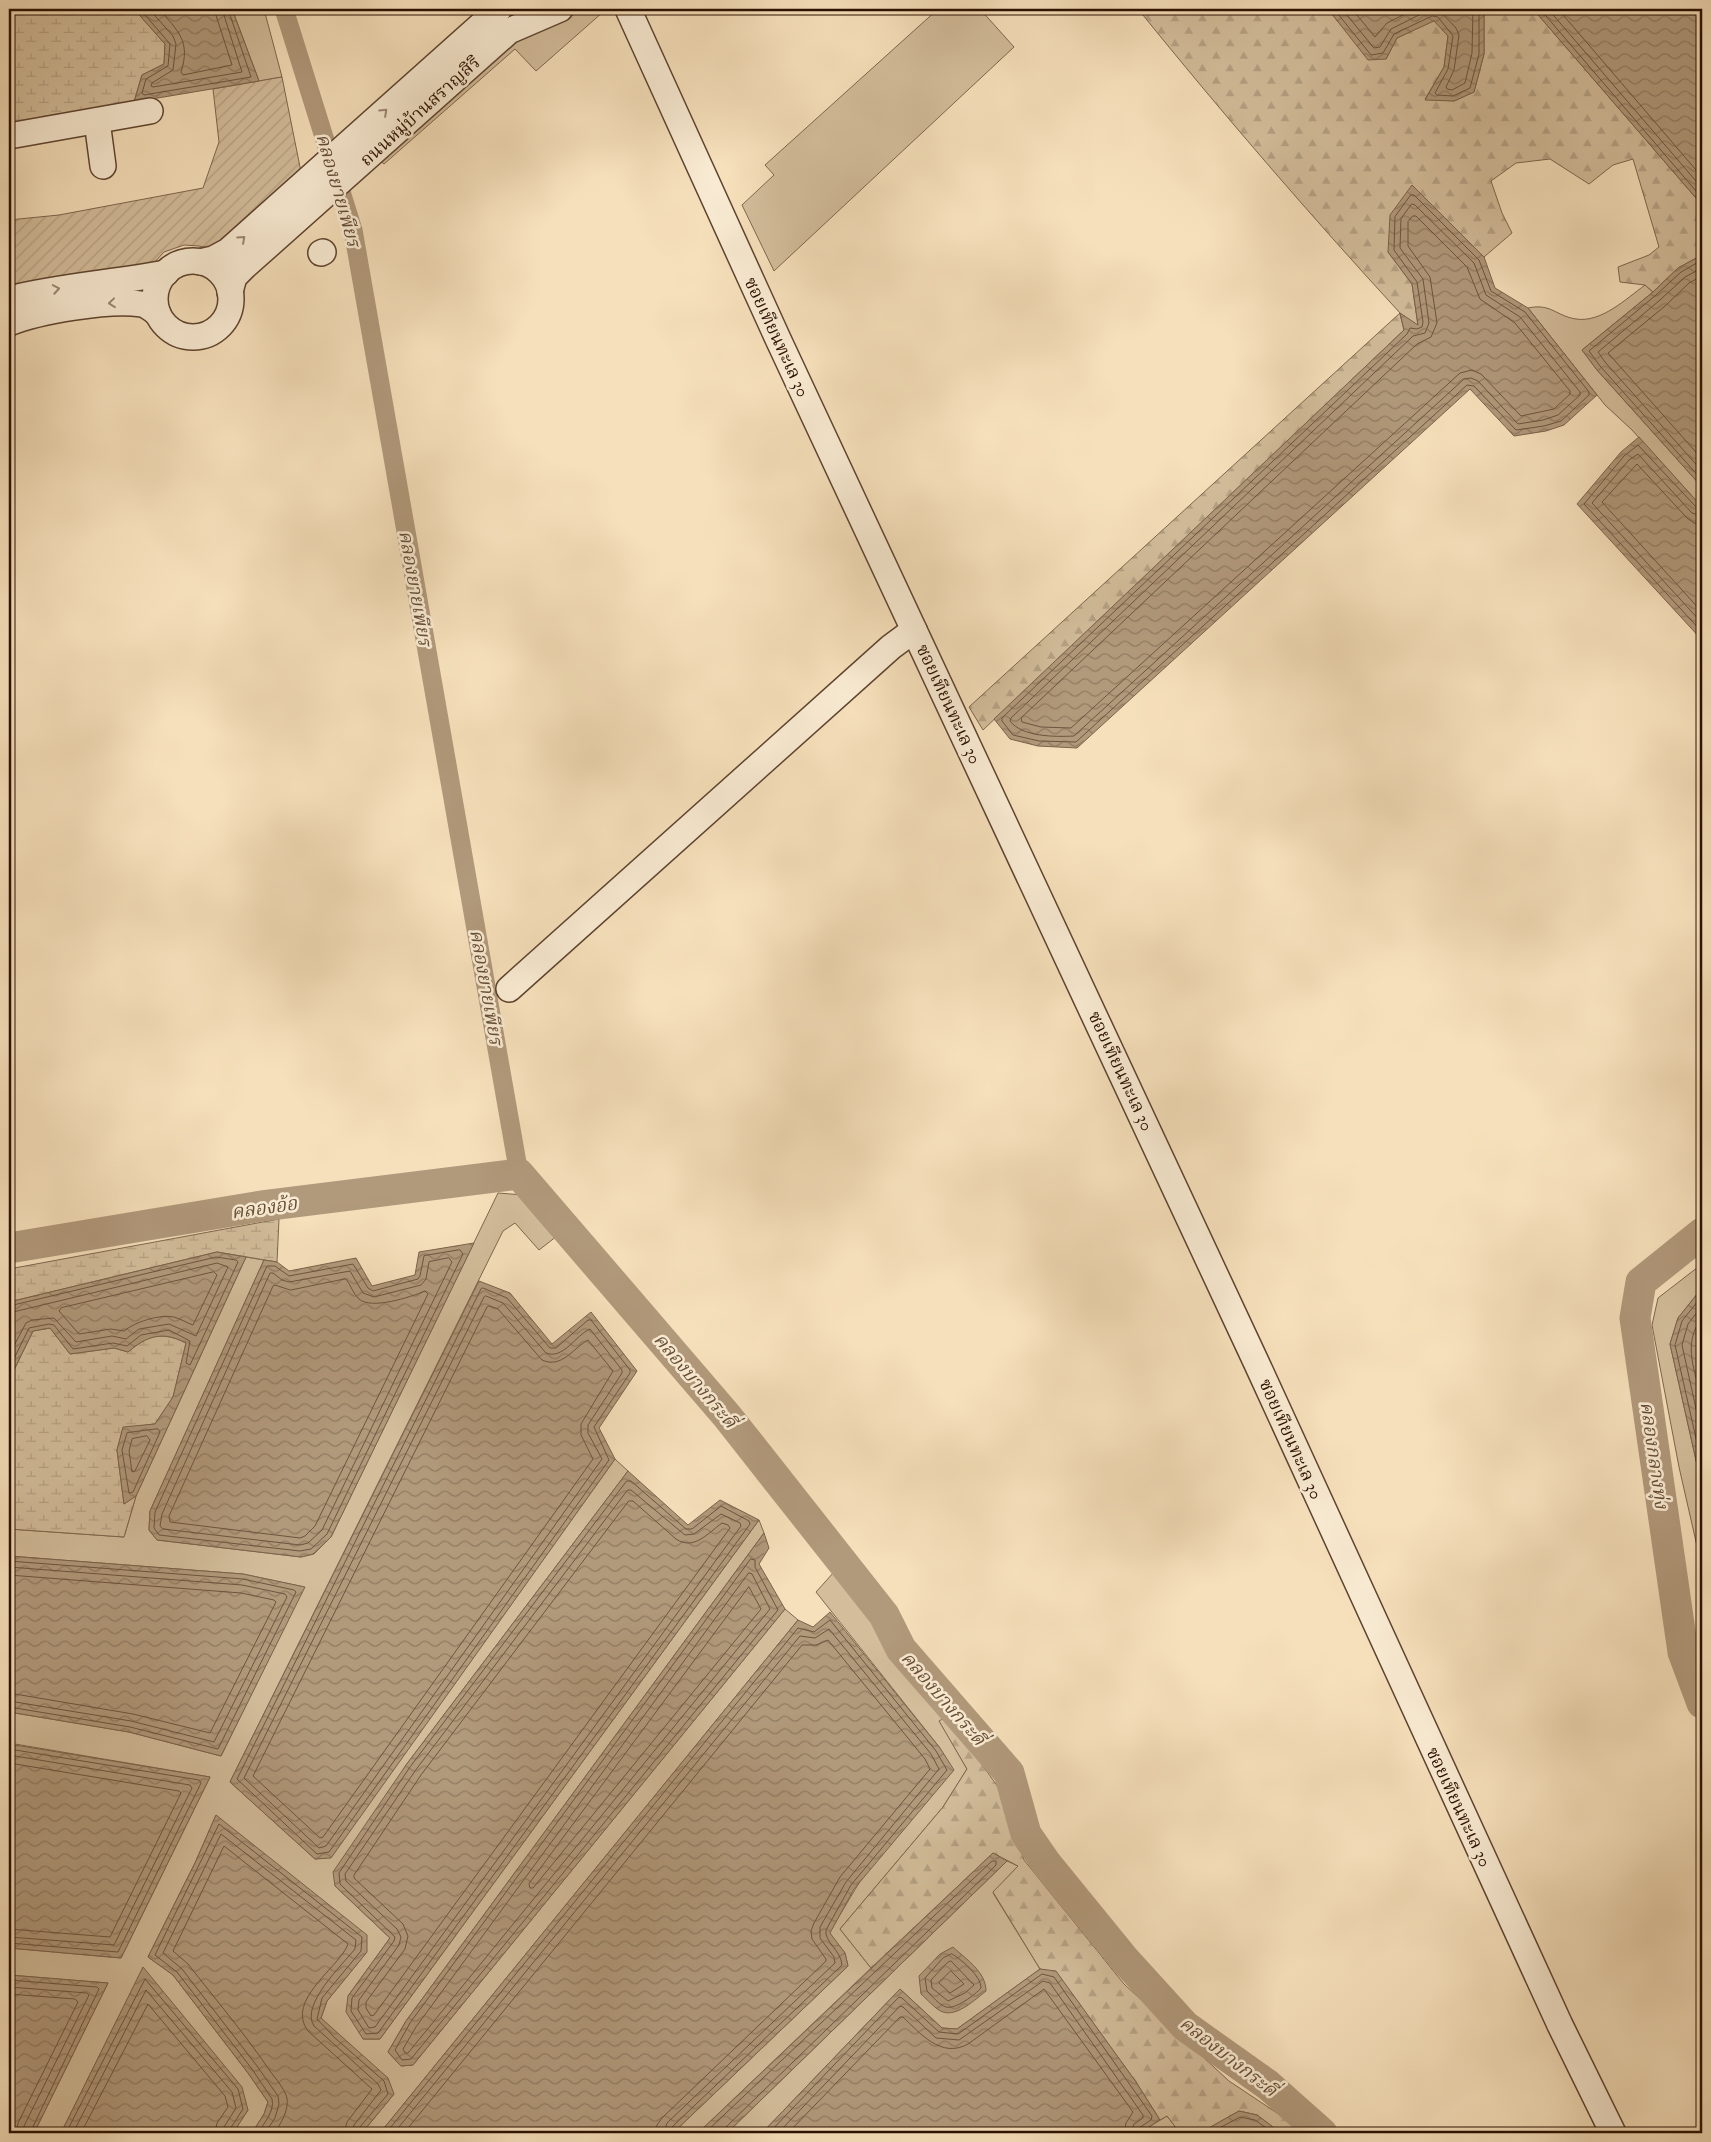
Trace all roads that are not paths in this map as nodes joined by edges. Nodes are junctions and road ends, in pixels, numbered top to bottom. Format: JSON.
{"nodes":[{"id":1,"x":499,"y":9,"type":"edge"},
{"id":2,"x":503,"y":9,"type":"edge"},
{"id":3,"x":560,"y":9,"type":"edge"},
{"id":4,"x":628,"y":9,"type":"edge"},
{"id":5,"x":524,"y":25,"type":"junction"},
{"id":6,"x":415,"y":100,"type":"junction"},
{"id":7,"x":150,"y":111,"type":"dead end"},
{"id":8,"x":96,"y":120,"type":"junction"},
{"id":9,"x":9,"y":136,"type":"edge"},
{"id":10,"x":103,"y":166,"type":"dead end"},
{"id":11,"x":306,"y":197,"type":"junction"},
{"id":12,"x":200,"y":262,"type":"junction"},
{"id":13,"x":166,"y":273,"type":"junction"},
{"id":14,"x":230,"y":292,"type":"junction"},
{"id":15,"x":9,"y":300,"type":"edge"},
{"id":16,"x":158,"y":314,"type":"junction"},
{"id":17,"x":9,"y":323,"type":"edge"},
{"id":18,"x":914,"y":630,"type":"junction"},
{"id":19,"x":509,"y":989,"type":"dead end"},
{"id":20,"x":1613,"y":2133,"type":"edge"}],
"edges":[{"from":1,"to":6,"type":"street","name":"ถนนหมู่บ้านสราญสิริ"},
{"from":2,"to":5,"type":"street"},
{"from":3,"to":5,"type":"street","name":"ถนนหมู่บ้านสราญสิริ"},
{"from":4,"to":18,"type":"street","name":"ซอยเทียนทะเล 30"},
{"from":5,"to":6,"type":"street","name":"ถนนหมู่บ้านสราญสิริ"},
{"from":11,"to":6,"type":"street","name":"ถนนหมู่บ้านสราญสิริ","one_way":true},
{"from":6,"to":11,"type":"street","name":"ถนนหมู่บ้านสราญสิริ"},
{"from":7,"to":8,"type":"street"},
{"from":8,"to":9,"type":"street"},
{"from":8,"to":10,"type":"street"},
{"from":12,"to":11,"type":"street","name":"ถนนหมู่บ้านสราญสิริ","one_way":true},
{"from":11,"to":14,"type":"street","name":"ถนนหมู่บ้านสราญสิริ"},
{"from":12,"to":13,"type":"street"},
{"from":12,"to":14,"type":"street"},
{"from":15,"to":13,"type":"street","one_way":true},
{"from":13,"to":16,"type":"street"},
{"from":14,"to":16,"type":"street"},
{"from":16,"to":17,"type":"street","one_way":true},
{"from":18,"to":19,"type":"street"},
{"from":18,"to":20,"type":"street","name":"ซอยเทียนทะเล 30"}]}
